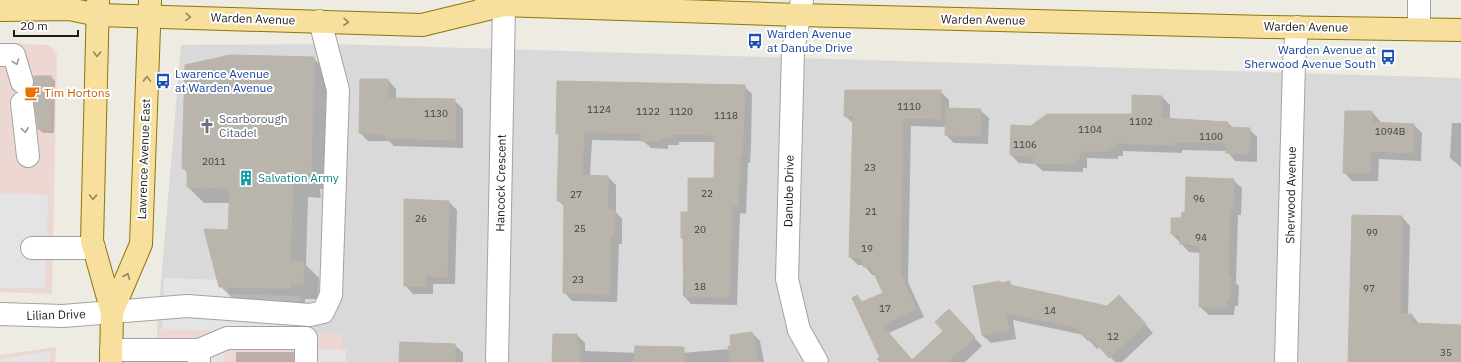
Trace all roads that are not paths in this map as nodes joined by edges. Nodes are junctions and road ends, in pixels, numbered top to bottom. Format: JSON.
{"nodes":[{"id":1,"x":1419,"y":0,"type":"edge"},
{"id":2,"x":495,"y":2,"type":"edge"},
{"id":3,"x":98,"y":7,"type":"edge"},
{"id":4,"x":149,"y":8,"type":"edge"},
{"id":5,"x":800,"y":8,"type":"edge"},
{"id":6,"x":0,"y":10,"type":"edge"},
{"id":7,"x":320,"y":21,"type":"junction"},
{"id":8,"x":1297,"y":27,"type":"junction"},
{"id":9,"x":1419,"y":29,"type":"junction"},
{"id":10,"x":1461,"y":30,"type":"edge"},
{"id":11,"x":0,"y":54,"type":"edge"},
{"id":12,"x":28,"y":156,"type":"dead end"},
{"id":13,"x":32,"y":248,"type":"dead end"},
{"id":14,"x":94,"y":248,"type":"junction"},
{"id":15,"x":112,"y":312,"type":"junction"},
{"id":16,"x":0,"y":314,"type":"edge"},
{"id":17,"x":111,"y":356,"type":"edge"},
{"id":18,"x":199,"y":356,"type":"edge"},
{"id":19,"x":306,"y":362,"type":"edge"},
{"id":20,"x":497,"y":362,"type":"edge"},
{"id":21,"x":817,"y":362,"type":"edge"},
{"id":22,"x":1286,"y":362,"type":"edge"}],
"edges":[{"from":1,"to":9,"type":"street"},
{"from":2,"to":5,"type":"main road","name":"Warden Avenue"},
{"from":7,"to":2,"type":"main road","name":"Warden Avenue","one_way":true},
{"from":2,"to":20,"type":"street","name":"Hancock Crescent"},
{"from":3,"to":4,"type":"main road","name":"Warden Avenue"},
{"from":3,"to":6,"type":"main road","name":"Warden Avenue"},
{"from":3,"to":14,"type":"main road","name":"Lawrence Avenue East","one_way":true},
{"from":4,"to":7,"type":"main road","name":"Warden Avenue","one_way":true},
{"from":15,"to":4,"type":"main road","name":"Lawrence Avenue East","one_way":true},
{"from":5,"to":8,"type":"main road","name":"Warden Avenue"},
{"from":5,"to":21,"type":"street","name":"Danube Drive"},
{"from":7,"to":15,"type":"street","name":"Lilian Drive"},
{"from":8,"to":9,"type":"main road","name":"Warden Avenue"},
{"from":8,"to":22,"type":"street","name":"Sherwood Avenue"},
{"from":9,"to":10,"type":"main road","name":"Warden Avenue"},
{"from":11,"to":12,"type":"street","one_way":true},
{"from":13,"to":14,"type":"street"},
{"from":14,"to":15,"type":"main road","name":"Lawrence Avenue East"},
{"from":15,"to":16,"type":"street","name":"Lilian Drive"},
{"from":15,"to":17,"type":"main road","name":"Lawrence Avenue East"},
{"from":17,"to":18,"type":"street"},
{"from":18,"to":19,"type":"street"}]}
